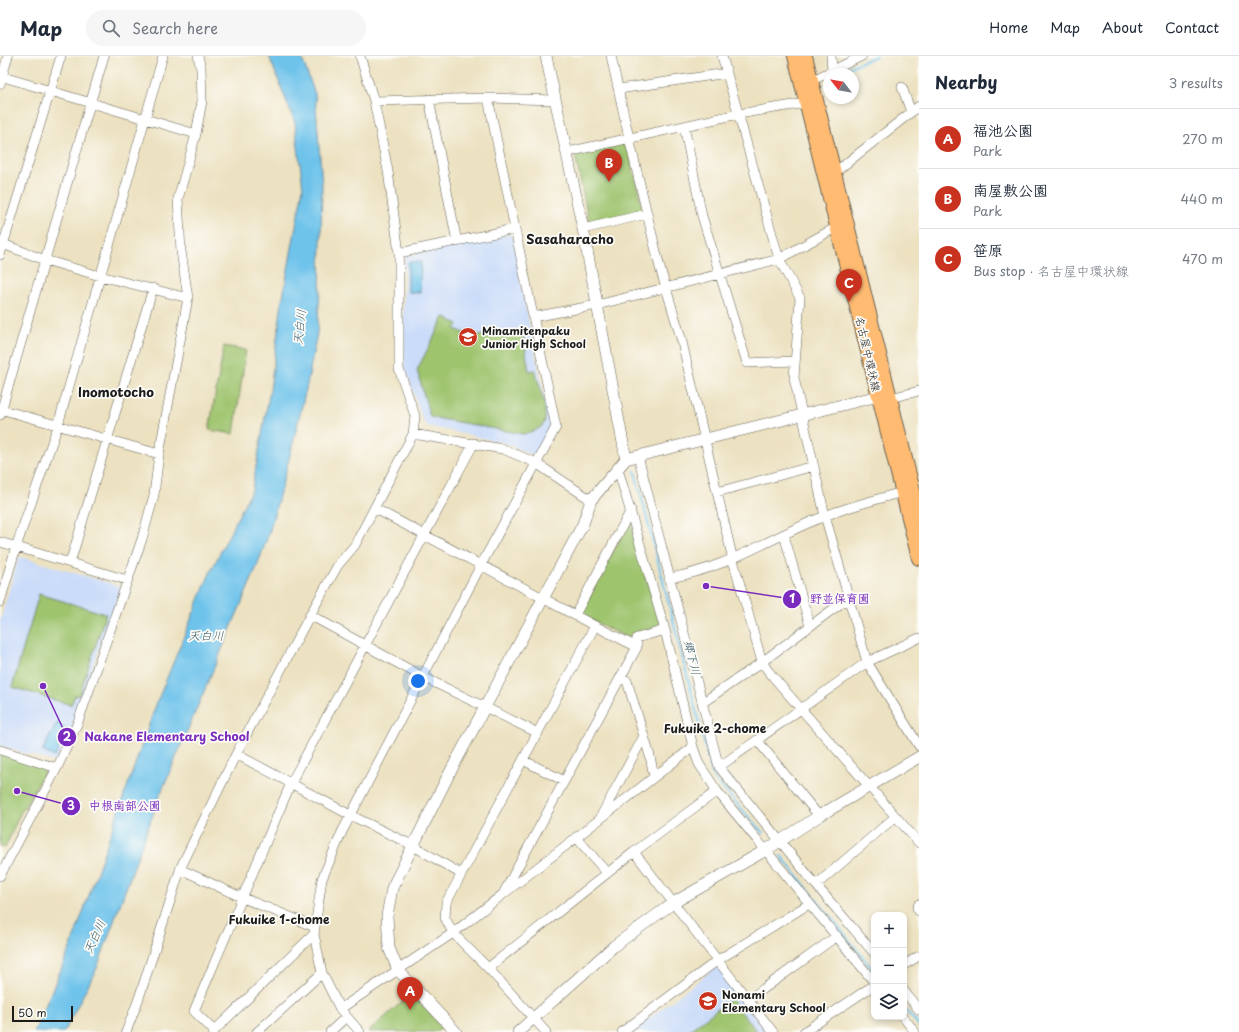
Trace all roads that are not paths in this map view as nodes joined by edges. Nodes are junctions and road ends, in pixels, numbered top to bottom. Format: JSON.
{"nodes":[{"id":1,"x":8,"y":56,"type":"edge"},
{"id":2,"x":60,"y":56,"type":"edge"},
{"id":3,"x":104,"y":56,"type":"edge"},
{"id":4,"x":162,"y":56,"type":"edge"},
{"id":5,"x":198,"y":56,"type":"edge"},
{"id":6,"x":360,"y":56,"type":"edge"},
{"id":7,"x":546,"y":56,"type":"edge"},
{"id":8,"x":612,"y":56,"type":"edge"},
{"id":9,"x":722,"y":56,"type":"edge"},
{"id":10,"x":795,"y":56,"type":"edge"},
{"id":11,"x":805,"y":56,"type":"edge"},
{"id":12,"x":831,"y":56,"type":"edge"},
{"id":13,"x":862,"y":56,"type":"edge"},
{"id":14,"x":832,"y":68,"type":"edge"},
{"id":15,"x":838,"y":68,"type":"edge"},
{"id":16,"x":726,"y":73,"type":"junction"},
{"id":17,"x":823,"y":75,"type":"edge"},
{"id":18,"x":1,"y":79,"type":"edge"},
{"id":19,"x":811,"y":81,"type":"junction"},
{"id":20,"x":902,"y":87,"type":"dead end"},
{"id":21,"x":619,"y":89,"type":"junction"},
{"id":22,"x":50,"y":91,"type":"junction"},
{"id":23,"x":488,"y":98,"type":"junction"},
{"id":24,"x":430,"y":99,"type":"junction"},
{"id":25,"x":555,"y":100,"type":"junction"},
{"id":26,"x":374,"y":101,"type":"junction"},
{"id":27,"x":90,"y":103,"type":"junction"},
{"id":28,"x":806,"y":103,"type":"junction"},
{"id":29,"x":915,"y":109,"type":"edge"},
{"id":30,"x":738,"y":114,"type":"junction"},
{"id":31,"x":143,"y":119,"type":"junction"},
{"id":32,"x":684,"y":126,"type":"junction"},
{"id":33,"x":196,"y":134,"type":"junction"},
{"id":34,"x":629,"y":138,"type":"junction"},
{"id":35,"x":568,"y":152,"type":"junction"},
{"id":36,"x":834,"y":173,"type":"junction"},
{"id":37,"x":647,"y":214,"type":"junction"},
{"id":38,"x":837,"y":227,"type":"junction"},
{"id":39,"x":515,"y":229,"type":"junction"},
{"id":40,"x":583,"y":229,"type":"junction"},
{"id":41,"x":457,"y":242,"type":"junction"},
{"id":42,"x":2,"y":244,"type":"edge"},
{"id":43,"x":399,"y":253,"type":"junction"},
{"id":44,"x":0,"y":255,"type":"edge"},
{"id":45,"x":779,"y":259,"type":"junction"},
{"id":46,"x":45,"y":260,"type":"junction"},
{"id":47,"x":720,"y":274,"type":"junction"},
{"id":48,"x":100,"y":276,"type":"junction"},
{"id":49,"x":153,"y":288,"type":"junction"},
{"id":50,"x":666,"y":288,"type":"junction"},
{"id":51,"x":188,"y":298,"type":"junction"},
{"id":52,"x":597,"y":305,"type":"junction"},
{"id":53,"x":532,"y":317,"type":"junction"},
{"id":54,"x":795,"y":361,"type":"junction"},
{"id":55,"x":919,"y":391,"type":"edge"},
{"id":56,"x":884,"y":397,"type":"junction"},
{"id":57,"x":1,"y":411,"type":"edge"},
{"id":58,"x":802,"y":416,"type":"junction"},
{"id":59,"x":58,"y":425,"type":"junction"},
{"id":60,"x":413,"y":434,"type":"junction"},
{"id":61,"x":109,"y":440,"type":"junction"},
{"id":62,"x":705,"y":440,"type":"junction"},
{"id":63,"x":474,"y":443,"type":"junction"},
{"id":64,"x":159,"y":454,"type":"junction"},
{"id":65,"x":638,"y":456,"type":"junction"},
{"id":66,"x":626,"y":459,"type":"junction"},
{"id":67,"x":536,"y":463,"type":"junction"},
{"id":68,"x":814,"y":466,"type":"junction"},
{"id":69,"x":618,"y":469,"type":"junction"},
{"id":70,"x":717,"y":492,"type":"junction"},
{"id":71,"x":902,"y":492,"type":"junction"},
{"id":72,"x":591,"y":500,"type":"junction"},
{"id":73,"x":374,"y":508,"type":"junction"},
{"id":74,"x":631,"y":510,"type":"junction"},
{"id":75,"x":919,"y":514,"type":"edge"},
{"id":76,"x":825,"y":516,"type":"junction"},
{"id":77,"x":425,"y":535,"type":"junction"},
{"id":78,"x":784,"y":535,"type":"junction"},
{"id":79,"x":0,"y":542,"type":"edge"},
{"id":80,"x":16,"y":547,"type":"junction"},
{"id":81,"x":919,"y":558,"type":"edge"},
{"id":82,"x":733,"y":560,"type":"junction"},
{"id":83,"x":70,"y":563,"type":"junction"},
{"id":84,"x":481,"y":565,"type":"junction"},
{"id":85,"x":669,"y":578,"type":"junction"},
{"id":86,"x":127,"y":580,"type":"junction"},
{"id":87,"x":544,"y":597,"type":"junction"},
{"id":88,"x":848,"y":598,"type":"junction"},
{"id":89,"x":0,"y":602,"type":"edge"},
{"id":90,"x":310,"y":615,"type":"junction"},
{"id":91,"x":575,"y":615,"type":"junction"},
{"id":92,"x":595,"y":626,"type":"junction"},
{"id":93,"x":810,"y":626,"type":"junction"},
{"id":94,"x":665,"y":630,"type":"junction"},
{"id":95,"x":919,"y":638,"type":"edge"},
{"id":96,"x":366,"y":646,"type":"junction"},
{"id":97,"x":637,"y":647,"type":"junction"},
{"id":98,"x":762,"y":662,"type":"junction"},
{"id":99,"x":867,"y":662,"type":"junction"},
{"id":100,"x":423,"y":676,"type":"junction"},
{"id":101,"x":621,"y":676,"type":"junction"},
{"id":102,"x":702,"y":703,"type":"junction"},
{"id":103,"x":486,"y":707,"type":"junction"},
{"id":104,"x":801,"y":709,"type":"junction"},
{"id":105,"x":538,"y":733,"type":"junction"},
{"id":106,"x":644,"y":736,"type":"junction"},
{"id":107,"x":757,"y":740,"type":"junction"},
{"id":108,"x":919,"y":746,"type":"edge"},
{"id":109,"x":693,"y":747,"type":"junction"},
{"id":110,"x":0,"y":750,"type":"edge"},
{"id":111,"x":236,"y":754,"type":"junction"},
{"id":112,"x":919,"y":757,"type":"edge"},
{"id":113,"x":523,"y":760,"type":"junction"},
{"id":114,"x":719,"y":767,"type":"junction"},
{"id":115,"x":57,"y":768,"type":"junction"},
{"id":116,"x":654,"y":777,"type":"junction"},
{"id":117,"x":564,"y":782,"type":"junction"},
{"id":118,"x":291,"y":783,"type":"junction"},
{"id":119,"x":869,"y":786,"type":"junction"},
{"id":120,"x":717,"y":791,"type":"junction"},
{"id":121,"x":352,"y":816,"type":"junction"},
{"id":122,"x":819,"y":816,"type":"junction"},
{"id":123,"x":895,"y":817,"type":"junction"},
{"id":124,"x":599,"y":819,"type":"junction"},
{"id":125,"x":576,"y":837,"type":"junction"},
{"id":126,"x":780,"y":841,"type":"junction"},
{"id":127,"x":919,"y":843,"type":"edge"},
{"id":128,"x":412,"y":845,"type":"junction"},
{"id":129,"x":766,"y":850,"type":"junction"},
{"id":130,"x":634,"y":852,"type":"junction"},
{"id":131,"x":180,"y":869,"type":"junction"},
{"id":132,"x":607,"y":873,"type":"junction"},
{"id":133,"x":461,"y":874,"type":"junction"},
{"id":134,"x":0,"y":876,"type":"edge"},
{"id":135,"x":816,"y":885,"type":"junction"},
{"id":136,"x":503,"y":894,"type":"junction"},
{"id":137,"x":243,"y":898,"type":"junction"},
{"id":138,"x":673,"y":903,"type":"junction"},
{"id":139,"x":809,"y":904,"type":"junction"},
{"id":140,"x":919,"y":904,"type":"edge"},
{"id":141,"x":919,"y":911,"type":"edge"},
{"id":142,"x":314,"y":931,"type":"junction"},
{"id":143,"x":453,"y":933,"type":"junction"},
{"id":144,"x":837,"y":936,"type":"junction"},
{"id":145,"x":871,"y":949,"type":"edge"},
{"id":146,"x":919,"y":956,"type":"edge"},
{"id":147,"x":718,"y":960,"type":"junction"},
{"id":148,"x":907,"y":964,"type":"edge"},
{"id":149,"x":488,"y":968,"type":"junction"},
{"id":150,"x":398,"y":970,"type":"junction"},
{"id":151,"x":322,"y":973,"type":"junction"},
{"id":152,"x":871,"y":979,"type":"edge"},
{"id":153,"x":873,"y":984,"type":"edge"},
{"id":154,"x":907,"y":995,"type":"edge"},
{"id":155,"x":748,"y":1000,"type":"junction"},
{"id":156,"x":340,"y":1009,"type":"junction"},
{"id":157,"x":919,"y":1010,"type":"edge"},
{"id":158,"x":346,"y":1017,"type":"junction"},
{"id":159,"x":533,"y":1018,"type":"junction"},
{"id":160,"x":905,"y":1020,"type":"edge"},
{"id":161,"x":127,"y":1031,"type":"edge"},
{"id":162,"x":214,"y":1032,"type":"edge"},
{"id":163,"x":256,"y":1032,"type":"edge"},
{"id":164,"x":330,"y":1032,"type":"edge"},
{"id":165,"x":360,"y":1032,"type":"edge"},
{"id":166,"x":456,"y":1032,"type":"edge"},
{"id":167,"x":518,"y":1032,"type":"edge"},
{"id":168,"x":546,"y":1032,"type":"edge"},
{"id":169,"x":622,"y":1032,"type":"edge"},
{"id":170,"x":773,"y":1032,"type":"edge"},
{"id":171,"x":804,"y":1032,"type":"edge"},
{"id":172,"x":915,"y":1032,"type":"edge"}],
"edges":[{"from":1,"to":18,"type":"street"},
{"from":2,"to":22,"type":"street"},
{"from":3,"to":27,"type":"street"},
{"from":4,"to":31,"type":"street"},
{"from":5,"to":33,"type":"street"},
{"from":6,"to":26,"type":"street"},
{"from":7,"to":25,"type":"street"},
{"from":8,"to":21,"type":"street"},
{"from":9,"to":16,"type":"street"},
{"from":10,"to":28,"type":"main road","name":"名古屋中環状線"},
{"from":11,"to":19,"type":"main road","name":"名古屋中環状線"},
{"from":12,"to":14,"type":"street"},
{"from":13,"to":15,"type":"street"},
{"from":16,"to":21,"type":"street"},
{"from":16,"to":30,"type":"street"},
{"from":17,"to":19,"type":"street"},
{"from":18,"to":22,"type":"street"},
{"from":19,"to":36,"type":"main road","name":"名古屋中環状線"},
{"from":20,"to":29,"type":"street"},
{"from":21,"to":34,"type":"street"},
{"from":22,"to":27,"type":"street"},
{"from":22,"to":42,"type":"street"},
{"from":23,"to":24,"type":"street"},
{"from":23,"to":25,"type":"street"},
{"from":23,"to":39,"type":"street"},
{"from":24,"to":26,"type":"street"},
{"from":24,"to":41,"type":"street"},
{"from":25,"to":35,"type":"street"},
{"from":26,"to":43,"type":"street"},
{"from":27,"to":31,"type":"street"},
{"from":27,"to":46,"type":"street"},
{"from":28,"to":30,"type":"street"},
{"from":28,"to":38,"type":"main road","name":"名古屋中環状線"},
{"from":29,"to":36,"type":"street"},
{"from":30,"to":32,"type":"street"},
{"from":30,"to":45,"type":"street"},
{"from":31,"to":33,"type":"street"},
{"from":31,"to":48,"type":"street"},
{"from":32,"to":34,"type":"street"},
{"from":32,"to":47,"type":"street"},
{"from":33,"to":51,"type":"street"},
{"from":34,"to":35,"type":"street"},
{"from":34,"to":37,"type":"street"},
{"from":35,"to":40,"type":"street"},
{"from":36,"to":56,"type":"main road","name":"名古屋中環状線"},
{"from":37,"to":40,"type":"street"},
{"from":37,"to":50,"type":"street"},
{"from":38,"to":45,"type":"street"},
{"from":38,"to":56,"type":"main road","name":"名古屋中環状線"},
{"from":39,"to":41,"type":"street"},
{"from":39,"to":53,"type":"street"},
{"from":40,"to":52,"type":"street"},
{"from":41,"to":43,"type":"street"},
{"from":42,"to":44,"type":"street"},
{"from":42,"to":46,"type":"street"},
{"from":43,"to":60,"type":"street"},
{"from":45,"to":47,"type":"street"},
{"from":45,"to":54,"type":"street"},
{"from":46,"to":48,"type":"street"},
{"from":46,"to":57,"type":"street"},
{"from":47,"to":50,"type":"street"},
{"from":47,"to":54,"type":"street"},
{"from":48,"to":49,"type":"street"},
{"from":48,"to":59,"type":"street"},
{"from":49,"to":51,"type":"street"},
{"from":49,"to":61,"type":"street"},
{"from":50,"to":52,"type":"street"},
{"from":50,"to":62,"type":"street"},
{"from":51,"to":64,"type":"street"},
{"from":52,"to":53,"type":"street"},
{"from":52,"to":66,"type":"street"},
{"from":53,"to":67,"type":"street"},
{"from":54,"to":58,"type":"street"},
{"from":55,"to":56,"type":"street"},
{"from":56,"to":58,"type":"street"},
{"from":56,"to":71,"type":"main road","name":"名古屋中環状線"},
{"from":56,"to":75,"type":"main road","name":"名古屋中環状線"},
{"from":57,"to":59,"type":"street"},
{"from":58,"to":62,"type":"street"},
{"from":58,"to":68,"type":"street"},
{"from":59,"to":61,"type":"street"},
{"from":59,"to":80,"type":"street"},
{"from":60,"to":63,"type":"street"},
{"from":60,"to":73,"type":"street"},
{"from":61,"to":64,"type":"street"},
{"from":61,"to":83,"type":"street"},
{"from":62,"to":65,"type":"street"},
{"from":62,"to":70,"type":"street"},
{"from":63,"to":67,"type":"street"},
{"from":63,"to":77,"type":"street"},
{"from":64,"to":86,"type":"street"},
{"from":65,"to":66,"type":"street"},
{"from":65,"to":85,"type":"street"},
{"from":66,"to":69,"type":"street"},
{"from":67,"to":72,"type":"street"},
{"from":67,"to":84,"type":"street"},
{"from":68,"to":70,"type":"street"},
{"from":68,"to":76,"type":"street"},
{"from":69,"to":72,"type":"street"},
{"from":69,"to":74,"type":"street"},
{"from":70,"to":82,"type":"street"},
{"from":71,"to":76,"type":"street"},
{"from":71,"to":81,"type":"main road","name":"名古屋中環状線"},
{"from":72,"to":87,"type":"street"},
{"from":73,"to":77,"type":"street"},
{"from":73,"to":90,"type":"street"},
{"from":74,"to":91,"type":"street"},
{"from":74,"to":94,"type":"street"},
{"from":76,"to":78,"type":"street"},
{"from":76,"to":88,"type":"street"},
{"from":77,"to":84,"type":"street"},
{"from":77,"to":96,"type":"street"},
{"from":78,"to":82,"type":"street"},
{"from":78,"to":93,"type":"street"},
{"from":79,"to":80,"type":"street"},
{"from":80,"to":83,"type":"street"},
{"from":80,"to":89,"type":"street"},
{"from":82,"to":85,"type":"street"},
{"from":82,"to":98,"type":"street"},
{"from":83,"to":86,"type":"street"},
{"from":84,"to":87,"type":"street"},
{"from":84,"to":100,"type":"street"},
{"from":85,"to":102,"type":"street"},
{"from":86,"to":115,"type":"street"},
{"from":87,"to":91,"type":"street"},
{"from":87,"to":103,"type":"street"},
{"from":88,"to":93,"type":"street"},
{"from":88,"to":99,"type":"street"},
{"from":90,"to":96,"type":"street"},
{"from":90,"to":111,"type":"street"},
{"from":91,"to":92,"type":"street"},
{"from":92,"to":97,"type":"street"},
{"from":92,"to":105,"type":"street"},
{"from":93,"to":98,"type":"street"},
{"from":94,"to":97,"type":"street"},
{"from":94,"to":109,"type":"street"},
{"from":95,"to":99,"type":"street"},
{"from":96,"to":100,"type":"street"},
{"from":96,"to":118,"type":"street"},
{"from":97,"to":101,"type":"street"},
{"from":98,"to":102,"type":"street"},
{"from":98,"to":104,"type":"street"},
{"from":99,"to":104,"type":"street"},
{"from":99,"to":108,"type":"street"},
{"from":100,"to":103,"type":"street"},
{"from":100,"to":121,"type":"street"},
{"from":101,"to":106,"type":"street"},
{"from":101,"to":117,"type":"street"},
{"from":102,"to":114,"type":"street"},
{"from":103,"to":105,"type":"street"},
{"from":103,"to":128,"type":"street"},
{"from":104,"to":107,"type":"street"},
{"from":104,"to":119,"type":"street"},
{"from":105,"to":113,"type":"street"},
{"from":106,"to":116,"type":"street"},
{"from":106,"to":124,"type":"street"},
{"from":107,"to":114,"type":"street"},
{"from":107,"to":122,"type":"street"},
{"from":109,"to":116,"type":"street"},
{"from":109,"to":120,"type":"street"},
{"from":110,"to":115,"type":"street"},
{"from":111,"to":118,"type":"street"},
{"from":111,"to":131,"type":"street"},
{"from":112,"to":119,"type":"street"},
{"from":113,"to":117,"type":"street"},
{"from":113,"to":133,"type":"street"},
{"from":114,"to":126,"type":"street"},
{"from":115,"to":134,"type":"street"},
{"from":116,"to":124,"type":"street"},
{"from":117,"to":136,"type":"street"},
{"from":118,"to":121,"type":"street"},
{"from":118,"to":137,"type":"street"},
{"from":119,"to":122,"type":"street"},
{"from":119,"to":123,"type":"street"},
{"from":120,"to":129,"type":"street"},
{"from":120,"to":130,"type":"street"},
{"from":121,"to":128,"type":"street"},
{"from":121,"to":142,"type":"street"},
{"from":122,"to":126,"type":"street"},
{"from":123,"to":127,"type":"street"},
{"from":123,"to":135,"type":"street"},
{"from":124,"to":125,"type":"street"},
{"from":125,"to":132,"type":"street"},
{"from":125,"to":136,"type":"street"},
{"from":126,"to":129,"type":"street"},
{"from":126,"to":135,"type":"street"},
{"from":128,"to":133,"type":"street"},
{"from":128,"to":150,"type":"street"},
{"from":129,"to":138,"type":"street"},
{"from":129,"to":139,"type":"street"},
{"from":130,"to":132,"type":"street"},
{"from":130,"to":138,"type":"street"},
{"from":131,"to":137,"type":"street"},
{"from":131,"to":161,"type":"street"},
{"from":132,"to":149,"type":"street"},
{"from":133,"to":143,"type":"street"},
{"from":135,"to":145,"type":"street"},
{"from":136,"to":143,"type":"street"},
{"from":137,"to":142,"type":"street"},
{"from":137,"to":162,"type":"street"},
{"from":138,"to":147,"type":"street"},
{"from":138,"to":159,"type":"street"},
{"from":139,"to":144,"type":"street"},
{"from":139,"to":147,"type":"street"},
{"from":140,"to":141,"type":"street"},
{"from":142,"to":151,"type":"street"},
{"from":142,"to":162,"type":"street"},
{"from":143,"to":149,"type":"street"},
{"from":143,"to":150,"type":"street"},
{"from":144,"to":152,"type":"street"},
{"from":144,"to":155,"type":"street"},
{"from":146,"to":148,"type":"street"},
{"from":147,"to":155,"type":"street"},
{"from":147,"to":169,"type":"street"},
{"from":149,"to":159,"type":"street"},
{"from":150,"to":156,"type":"street"},
{"from":150,"to":166,"type":"street"},
{"from":151,"to":156,"type":"street"},
{"from":151,"to":163,"type":"street"},
{"from":153,"to":171,"type":"street"},
{"from":154,"to":157,"type":"street"},
{"from":155,"to":170,"type":"street"},
{"from":156,"to":158,"type":"street"},
{"from":158,"to":164,"type":"street"},
{"from":158,"to":165,"type":"street"},
{"from":159,"to":167,"type":"street"},
{"from":159,"to":168,"type":"street"},
{"from":160,"to":172,"type":"street"}]}
